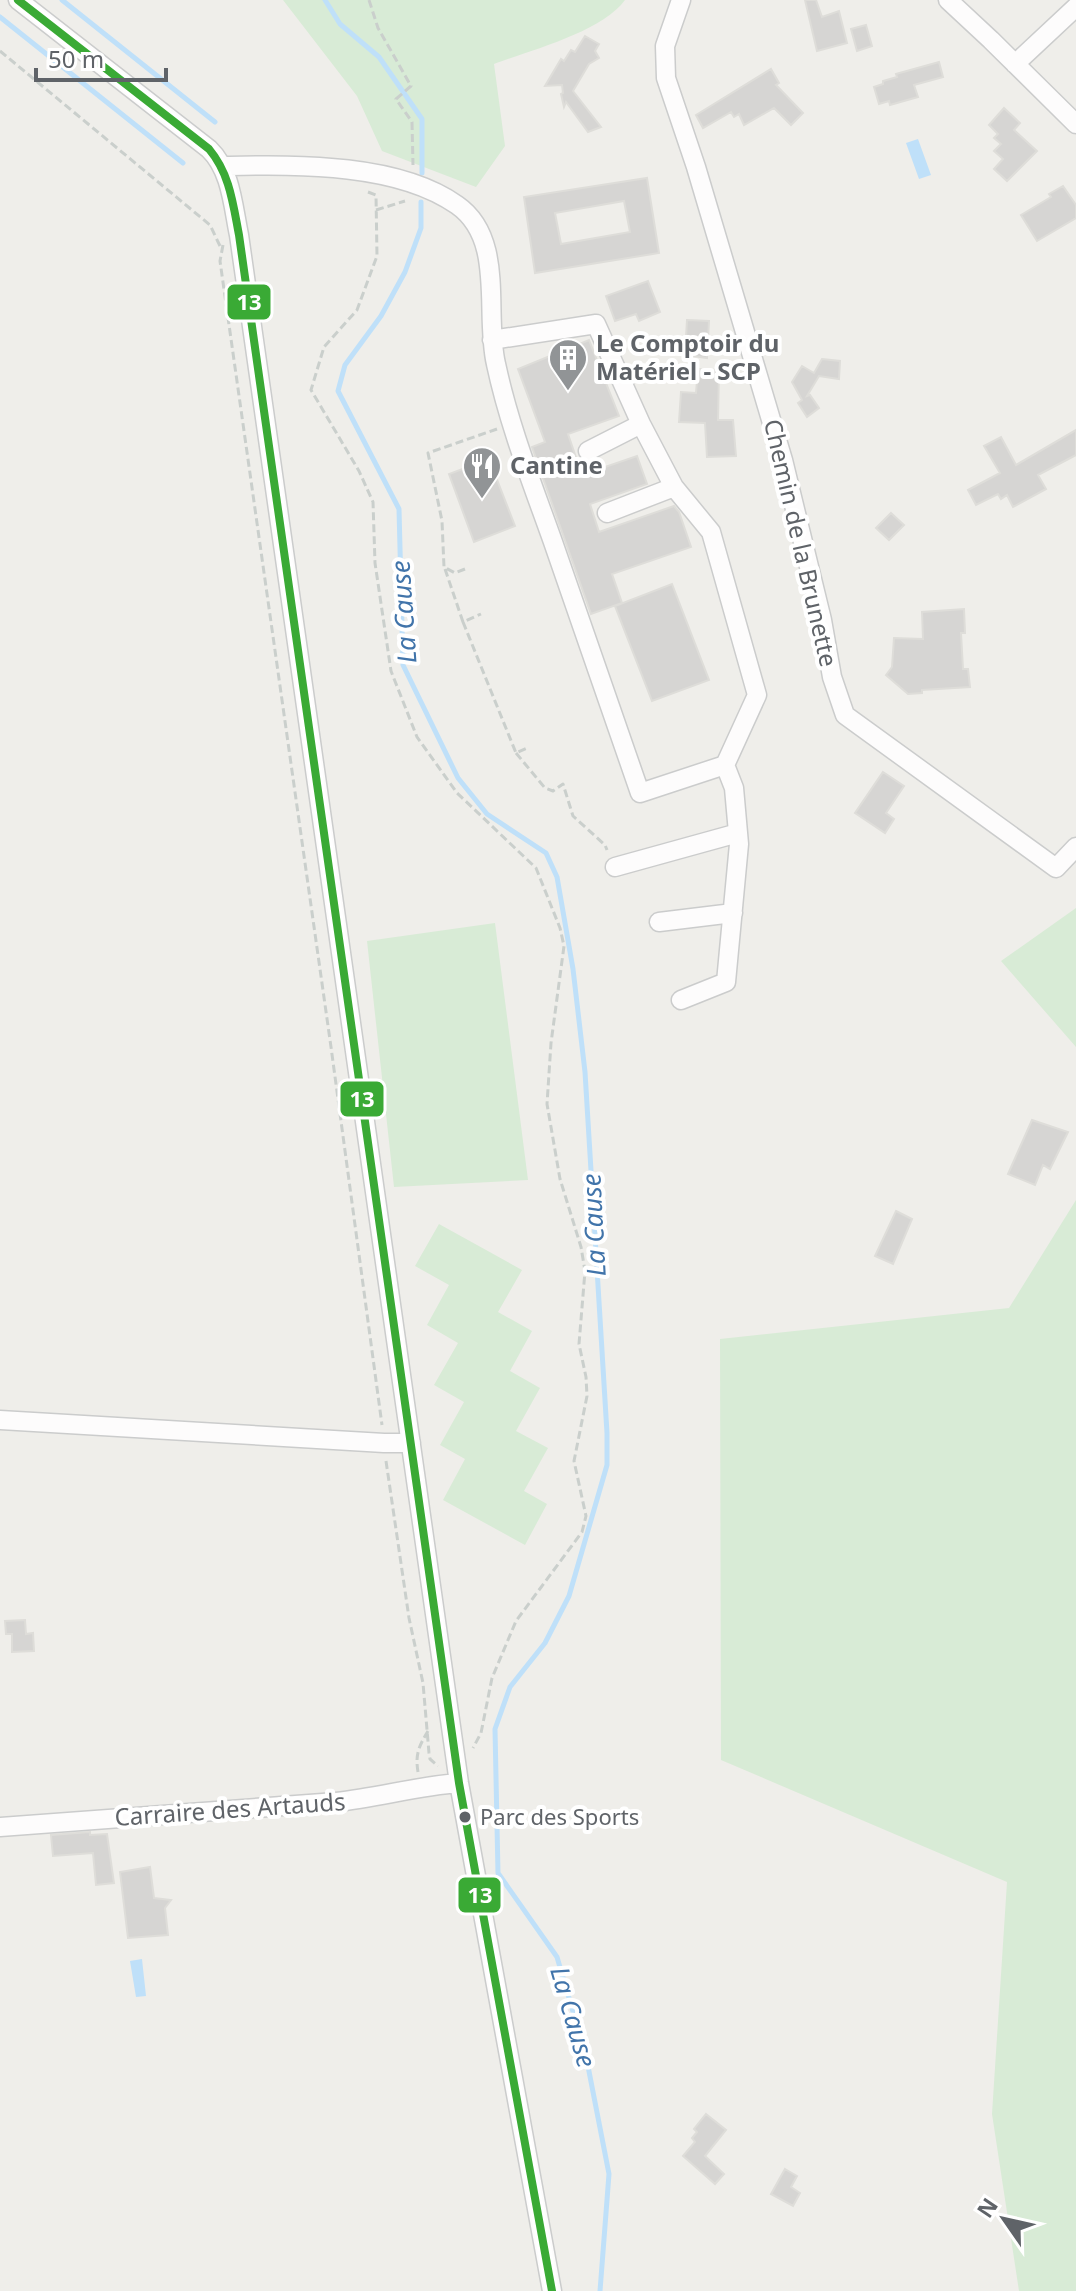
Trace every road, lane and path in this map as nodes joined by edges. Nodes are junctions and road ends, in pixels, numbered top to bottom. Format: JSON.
{"nodes":[{"id":1,"x":18,"y":0,"type":"edge"},
{"id":2,"x":369,"y":0,"type":"edge"},
{"id":3,"x":681,"y":0,"type":"edge"},
{"id":4,"x":948,"y":0,"type":"edge"},
{"id":5,"x":1076,"y":7,"type":"edge"},
{"id":6,"x":0,"y":51,"type":"edge"},
{"id":7,"x":1015,"y":64,"type":"junction"},
{"id":8,"x":1076,"y":124,"type":"edge"},
{"id":9,"x":222,"y":166,"type":"junction"},
{"id":10,"x":413,"y":170,"type":"dead end"},
{"id":11,"x":363,"y":189,"type":"dead end"},
{"id":12,"x":413,"y":198,"type":"dead end"},
{"id":13,"x":376,"y":210,"type":"junction"},
{"id":14,"x":239,"y":235,"type":"junction"},
{"id":15,"x":221,"y":247,"type":"junction"},
{"id":16,"x":492,"y":340,"type":"junction"},
{"id":17,"x":641,"y":424,"type":"junction"},
{"id":18,"x":513,"y":429,"type":"junction"},
{"id":19,"x":588,"y":451,"type":"dead end"},
{"id":20,"x":674,"y":487,"type":"junction"},
{"id":21,"x":607,"y":513,"type":"dead end"},
{"id":22,"x":444,"y":567,"type":"junction"},
{"id":23,"x":465,"y":569,"type":"dead end"},
{"id":24,"x":481,"y":614,"type":"dead end"},
{"id":25,"x":463,"y":622,"type":"junction"},
{"id":26,"x":527,"y":748,"type":"dead end"},
{"id":27,"x":516,"y":753,"type":"junction"},
{"id":28,"x":725,"y":765,"type":"junction"},
{"id":29,"x":738,"y":833,"type":"junction"},
{"id":30,"x":1076,"y":847,"type":"edge"},
{"id":31,"x":615,"y":867,"type":"joint"},
{"id":32,"x":733,"y":913,"type":"junction"},
{"id":33,"x":659,"y":922,"type":"dead end"},
{"id":34,"x":681,"y":1000,"type":"dead end"},
{"id":35,"x":0,"y":1420,"type":"edge"},
{"id":36,"x":384,"y":1443,"type":"junction"},
{"id":37,"x":411,"y":1443,"type":"junction"},
{"id":38,"x":428,"y":1731,"type":"junction"},
{"id":39,"x":472,"y":1749,"type":"dead end"},
{"id":40,"x":453,"y":1783,"type":"junction"},
{"id":41,"x":422,"y":1787,"type":"junction"},
{"id":42,"x":0,"y":1827,"type":"edge"},
{"id":43,"x":552,"y":2291,"type":"edge"}],
"edges":[{"from":1,"to":9,"type":"street"},
{"from":2,"to":10,"type":"path"},
{"from":3,"to":30,"type":"street","name":"Chemin de la Brunette"},
{"from":4,"to":7,"type":"street"},
{"from":5,"to":7,"type":"street"},
{"from":6,"to":15,"type":"path"},
{"from":7,"to":8,"type":"street"},
{"from":9,"to":14,"type":"street"},
{"from":9,"to":16,"type":"street"},
{"from":11,"to":13,"type":"path"},
{"from":12,"to":13,"type":"path"},
{"from":13,"to":39,"type":"path"},
{"from":14,"to":15,"type":"path"},
{"from":14,"to":37,"type":"street"},
{"from":15,"to":36,"type":"path"},
{"from":16,"to":17,"type":"street"},
{"from":16,"to":18,"type":"street"},
{"from":17,"to":19,"type":"street"},
{"from":17,"to":20,"type":"street"},
{"from":18,"to":22,"type":"path"},
{"from":18,"to":28,"type":"street"},
{"from":20,"to":21,"type":"street"},
{"from":20,"to":28,"type":"street"},
{"from":22,"to":23,"type":"path"},
{"from":22,"to":25,"type":"path"},
{"from":24,"to":25,"type":"path"},
{"from":25,"to":27,"type":"path"},
{"from":26,"to":27,"type":"path"},
{"from":27,"to":31,"type":"path"},
{"from":28,"to":29,"type":"street"},
{"from":29,"to":31,"type":"street"},
{"from":29,"to":32,"type":"street"},
{"from":32,"to":33,"type":"street"},
{"from":32,"to":34,"type":"street"},
{"from":35,"to":36,"type":"street"},
{"from":36,"to":37,"type":"street"},
{"from":36,"to":38,"type":"path"},
{"from":37,"to":40,"type":"street"},
{"from":38,"to":40,"type":"path"},
{"from":38,"to":41,"type":"path"},
{"from":40,"to":41,"type":"street","name":"Carraire des Artauds"},
{"from":40,"to":43,"type":"street"},
{"from":41,"to":42,"type":"street","name":"Carraire des Artauds"}]}
